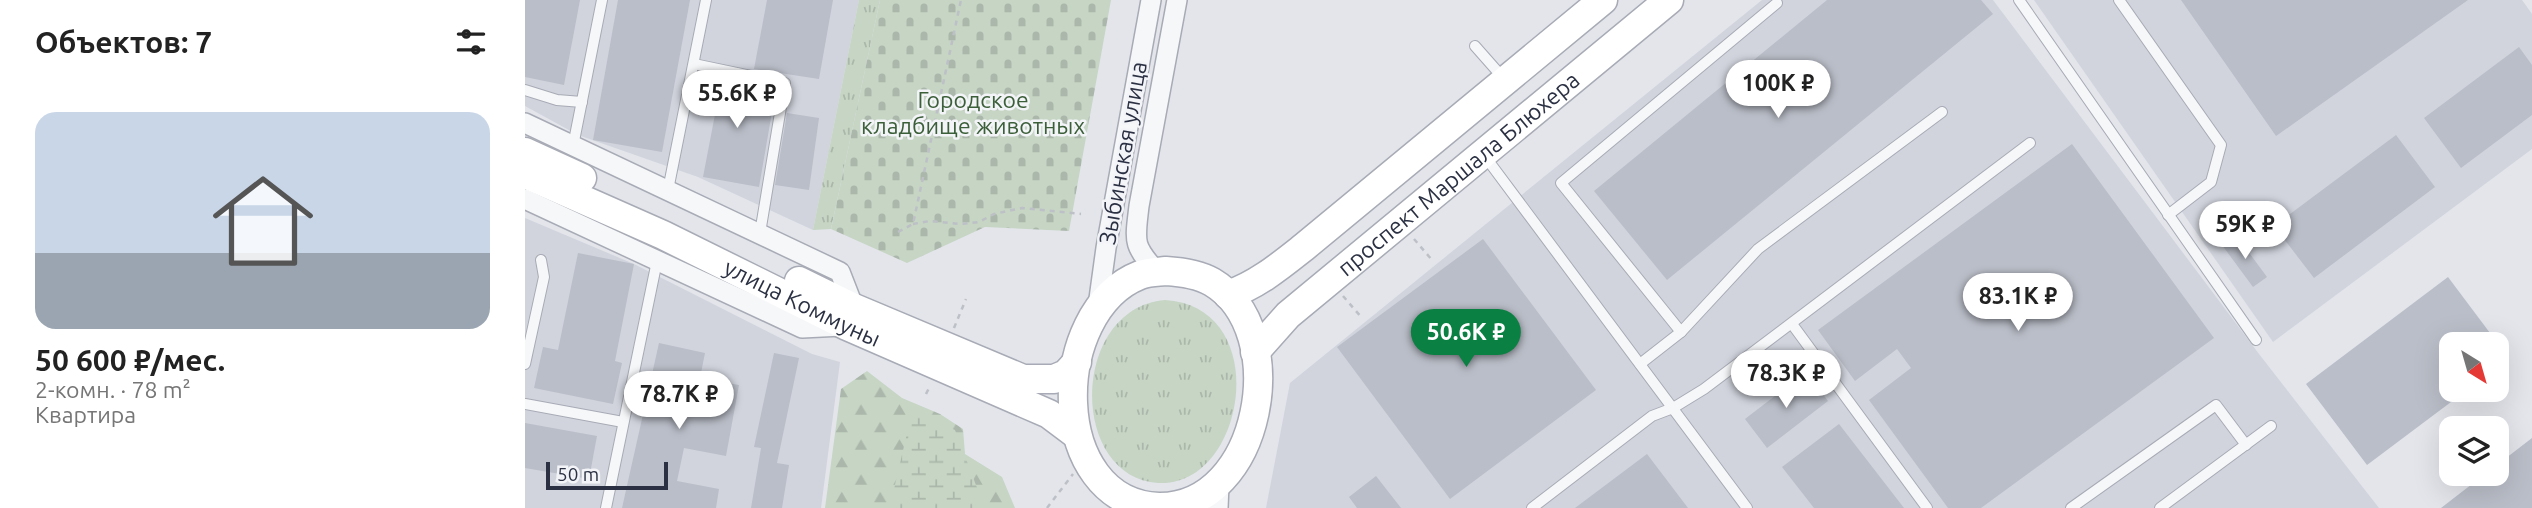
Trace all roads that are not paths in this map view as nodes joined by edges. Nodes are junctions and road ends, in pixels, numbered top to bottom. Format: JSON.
{"nodes":[{"id":1,"x":602,"y":0,"type":"edge"},
{"id":2,"x":706,"y":0,"type":"edge"},
{"id":3,"x":1151,"y":0,"type":"edge"},
{"id":4,"x":1177,"y":0,"type":"edge"},
{"id":5,"x":1603,"y":0,"type":"edge"},
{"id":6,"x":1669,"y":0,"type":"edge"},
{"id":7,"x":2018,"y":0,"type":"edge"},
{"id":8,"x":2119,"y":0,"type":"edge"},
{"id":9,"x":1777,"y":3,"type":"dead end"},
{"id":10,"x":1475,"y":46,"type":"dead end"},
{"id":11,"x":694,"y":64,"type":"junction"},
{"id":12,"x":1506,"y":81,"type":"junction"},
{"id":13,"x":525,"y":90,"type":"edge"},
{"id":14,"x":582,"y":102,"type":"junction"},
{"id":15,"x":1942,"y":112,"type":"dead end"},
{"id":16,"x":525,"y":123,"type":"edge"},
{"id":17,"x":2030,"y":142,"type":"dead end"},
{"id":18,"x":573,"y":146,"type":"junction"},
{"id":19,"x":525,"y":152,"type":"edge"},
{"id":20,"x":1483,"y":154,"type":"junction"},
{"id":21,"x":525,"y":174,"type":"edge"},
{"id":22,"x":668,"y":190,"type":"junction"},
{"id":23,"x":525,"y":199,"type":"edge"},
{"id":24,"x":2168,"y":215,"type":"junction"},
{"id":25,"x":759,"y":233,"type":"junction"},
{"id":26,"x":541,"y":260,"type":"dead end"},
{"id":27,"x":657,"y":261,"type":"junction"},
{"id":28,"x":1157,"y":272,"type":"junction"},
{"id":29,"x":1228,"y":295,"type":"junction"},
{"id":30,"x":1098,"y":306,"type":"junction"},
{"id":31,"x":851,"y":317,"type":"junction"},
{"id":32,"x":1792,"y":324,"type":"junction"},
{"id":33,"x":1681,"y":332,"type":"junction"},
{"id":34,"x":2256,"y":340,"type":"dead end"},
{"id":35,"x":1255,"y":352,"type":"junction"},
{"id":36,"x":1077,"y":362,"type":"junction"},
{"id":37,"x":525,"y":364,"type":"edge"},
{"id":38,"x":1640,"y":364,"type":"junction"},
{"id":39,"x":525,"y":404,"type":"edge"},
{"id":40,"x":1673,"y":408,"type":"junction"},
{"id":41,"x":623,"y":422,"type":"junction"},
{"id":42,"x":2271,"y":426,"type":"dead end"},
{"id":43,"x":2246,"y":445,"type":"junction"},
{"id":44,"x":1082,"y":447,"type":"junction"},
{"id":45,"x":1218,"y":496,"type":"edge"},
{"id":46,"x":606,"y":508,"type":"edge"},
{"id":47,"x":1158,"y":508,"type":"edge"},
{"id":48,"x":1532,"y":508,"type":"edge"},
{"id":49,"x":1747,"y":508,"type":"edge"},
{"id":50,"x":1927,"y":508,"type":"edge"},
{"id":51,"x":2071,"y":508,"type":"edge"},
{"id":52,"x":2160,"y":508,"type":"edge"}],
"edges":[{"from":1,"to":14,"type":"lane"},
{"from":2,"to":11,"type":"lane"},
{"from":3,"to":30,"type":"street","name":"Зыбинская улица"},
{"from":4,"to":28,"type":"street","name":"Зыбинская улица"},
{"from":5,"to":12,"type":"street","name":"проспект Маршала Блюхера"},
{"from":6,"to":20,"type":"street","name":"проспект Маршала Блюхера"},
{"from":7,"to":24,"type":"lane"},
{"from":8,"to":24,"type":"lane"},
{"from":9,"to":33,"type":"lane"},
{"from":10,"to":12,"type":"lane"},
{"from":11,"to":22,"type":"lane"},
{"from":11,"to":25,"type":"lane"},
{"from":12,"to":29,"type":"street","name":"проспект Маршала Блюхера"},
{"from":13,"to":14,"type":"lane"},
{"from":14,"to":18,"type":"lane"},
{"from":15,"to":33,"type":"lane"},
{"from":16,"to":18,"type":"street"},
{"from":17,"to":32,"type":"lane"},
{"from":18,"to":22,"type":"street"},
{"from":19,"to":31,"type":"street","name":"улица Коммуны"},
{"from":20,"to":35,"type":"street","name":"проспект Маршала Блюхера"},
{"from":20,"to":38,"type":"lane"},
{"from":21,"to":31,"type":"street","name":"улица Коммуны"},
{"from":22,"to":25,"type":"street"},
{"from":23,"to":27,"type":"street"},
{"from":24,"to":34,"type":"lane"},
{"from":25,"to":31,"type":"street"},
{"from":26,"to":37,"type":"lane"},
{"from":27,"to":31,"type":"street"},
{"from":27,"to":41,"type":"lane"},
{"from":28,"to":29,"type":"street"},
{"from":28,"to":30,"type":"street"},
{"from":29,"to":35,"type":"street"},
{"from":30,"to":36,"type":"street"},
{"from":31,"to":36,"type":"street","name":"улица Коммуны"},
{"from":31,"to":44,"type":"street","name":"улица Коммуны"},
{"from":32,"to":40,"type":"lane"},
{"from":32,"to":50,"type":"lane"},
{"from":33,"to":38,"type":"lane"},
{"from":35,"to":45,"type":"street"},
{"from":36,"to":44,"type":"street"},
{"from":38,"to":40,"type":"lane"},
{"from":39,"to":41,"type":"lane"},
{"from":40,"to":48,"type":"lane"},
{"from":40,"to":49,"type":"lane"},
{"from":41,"to":46,"type":"lane"},
{"from":42,"to":43,"type":"lane"},
{"from":43,"to":51,"type":"lane"},
{"from":43,"to":52,"type":"lane"},
{"from":44,"to":47,"type":"street"},
{"from":45,"to":47,"type":"street"}]}
